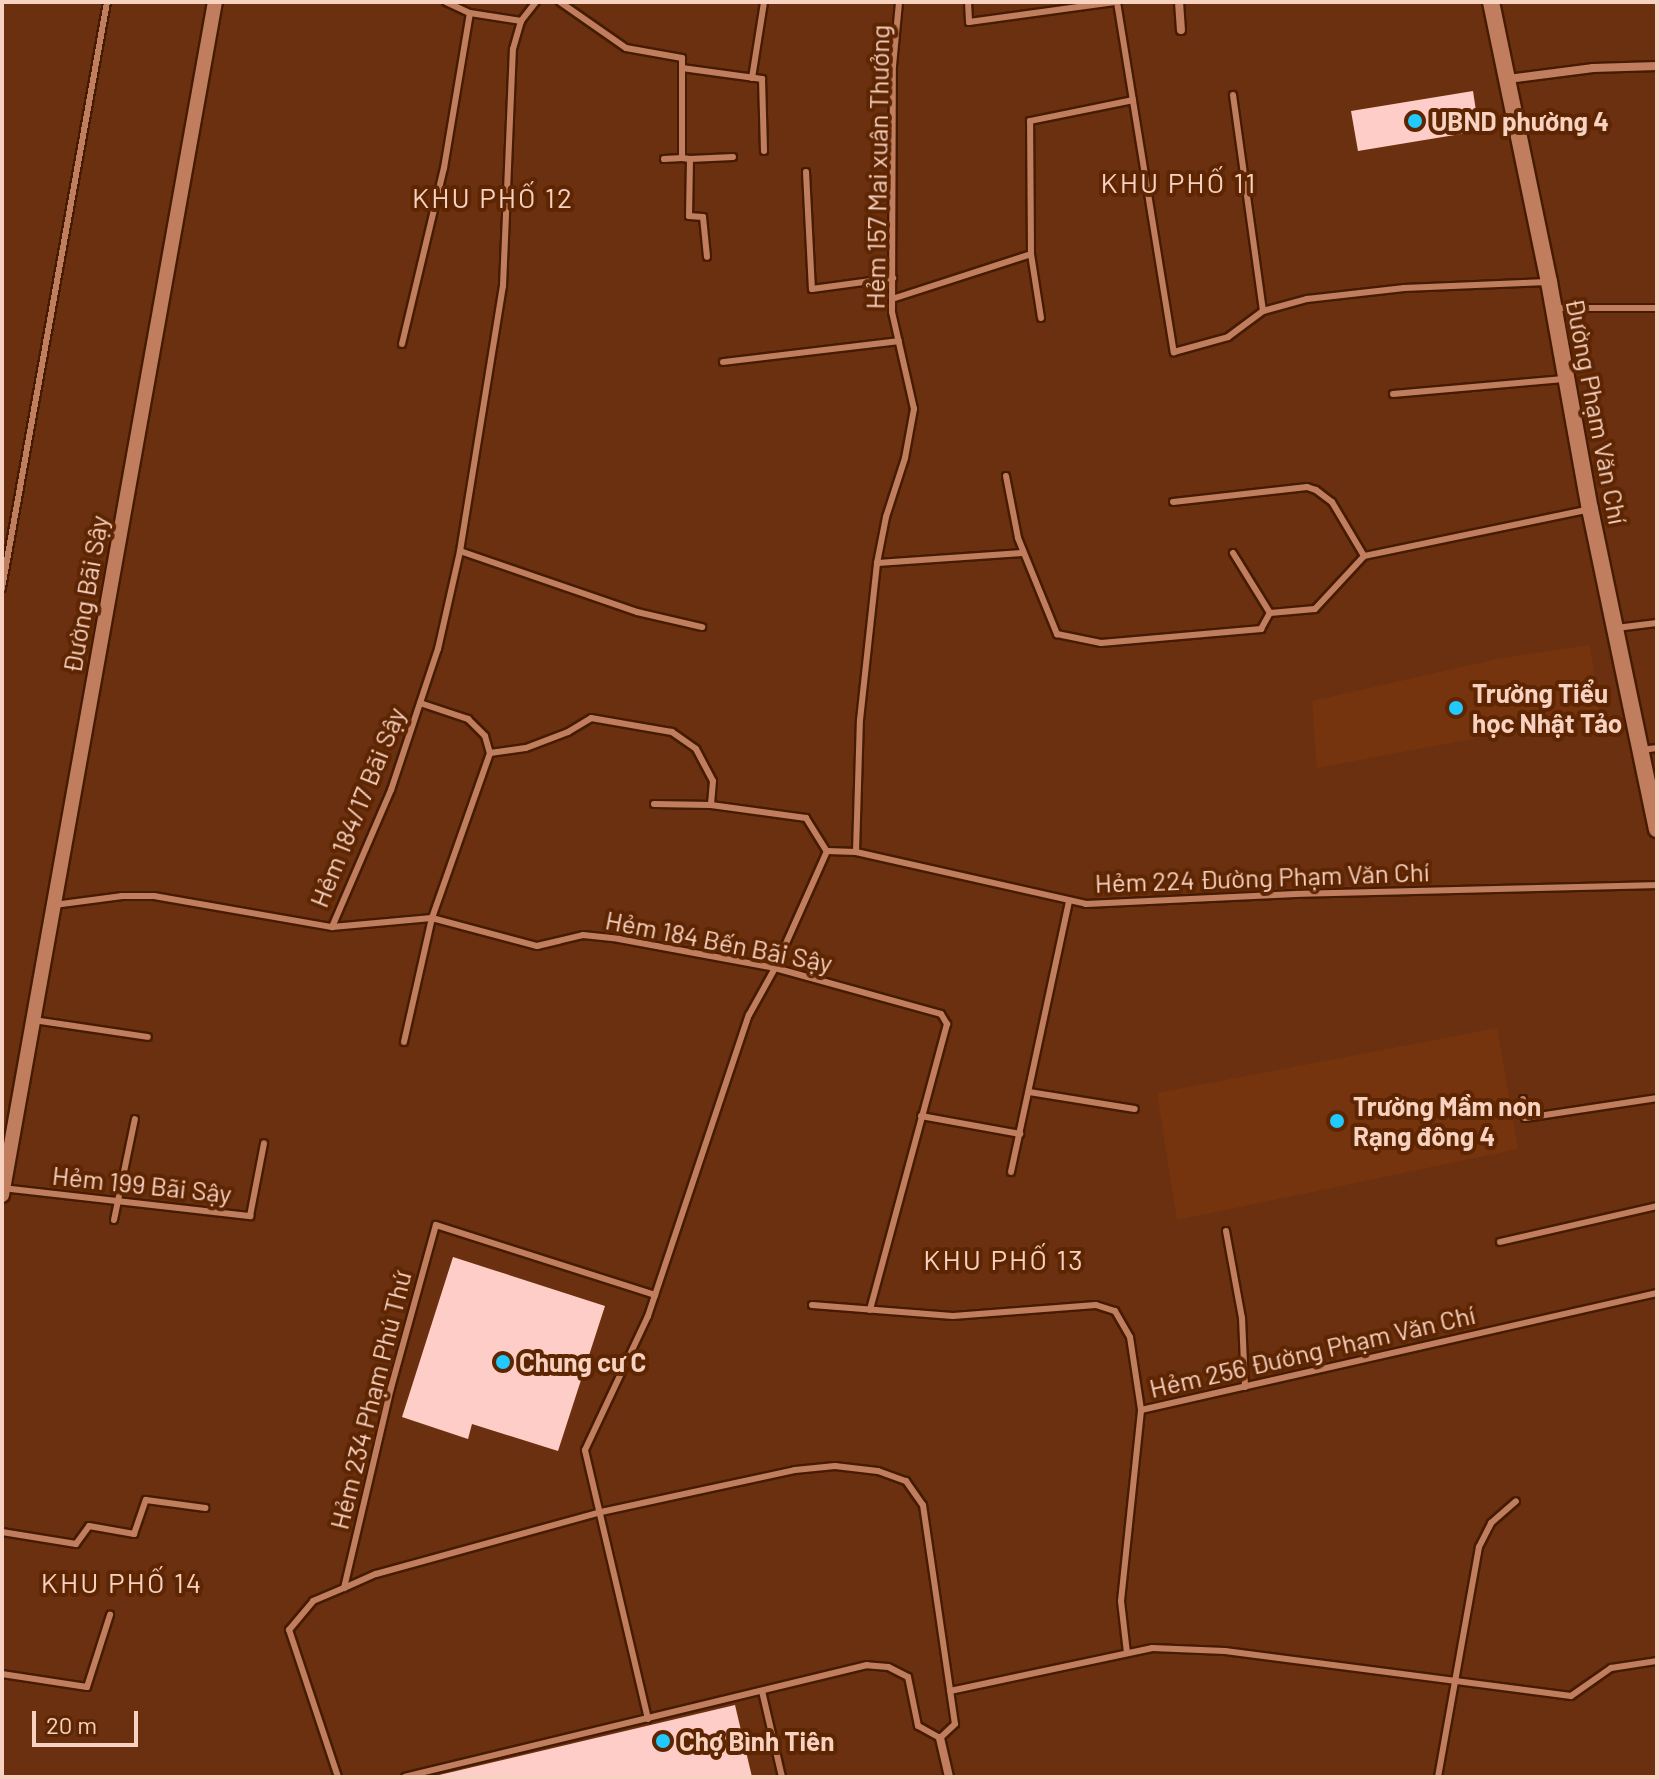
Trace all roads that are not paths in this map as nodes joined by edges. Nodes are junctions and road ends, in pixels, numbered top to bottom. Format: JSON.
{"nodes":[{"id":1,"x":107,"y":2,"type":"edge"},
{"id":2,"x":215,"y":2,"type":"edge"},
{"id":3,"x":446,"y":2,"type":"edge"},
{"id":4,"x":536,"y":2,"type":"edge"},
{"id":5,"x":560,"y":2,"type":"edge"},
{"id":6,"x":764,"y":2,"type":"edge"},
{"id":7,"x":899,"y":2,"type":"edge"},
{"id":8,"x":968,"y":2,"type":"edge"},
{"id":9,"x":1116,"y":2,"type":"edge"},
{"id":10,"x":1179,"y":2,"type":"edge"},
{"id":11,"x":1491,"y":2,"type":"edge"},
{"id":12,"x":470,"y":13,"type":"junction"},
{"id":13,"x":521,"y":21,"type":"junction"},
{"id":14,"x":1181,"y":30,"type":"dead end"},
{"id":15,"x":1657,"y":66,"type":"edge"},
{"id":16,"x":682,"y":68,"type":"junction"},
{"id":17,"x":752,"y":78,"type":"junction"},
{"id":18,"x":1508,"y":79,"type":"junction"},
{"id":19,"x":1233,"y":95,"type":"dead end"},
{"id":20,"x":1133,"y":100,"type":"junction"},
{"id":21,"x":764,"y":151,"type":"dead end"},
{"id":22,"x":733,"y":157,"type":"dead end"},
{"id":23,"x":664,"y":159,"type":"dead end"},
{"id":24,"x":686,"y":159,"type":"junction"},
{"id":25,"x":806,"y":172,"type":"dead end"},
{"id":26,"x":1031,"y":254,"type":"junction"},
{"id":27,"x":707,"y":257,"type":"dead end"},
{"id":28,"x":893,"y":278,"type":"junction"},
{"id":29,"x":1549,"y":282,"type":"junction"},
{"id":30,"x":892,"y":299,"type":"junction"},
{"id":31,"x":1553,"y":308,"type":"junction"},
{"id":32,"x":1657,"y":308,"type":"edge"},
{"id":33,"x":1263,"y":311,"type":"junction"},
{"id":34,"x":1041,"y":318,"type":"dead end"},
{"id":35,"x":899,"y":341,"type":"junction"},
{"id":36,"x":402,"y":344,"type":"dead end"},
{"id":37,"x":723,"y":362,"type":"dead end"},
{"id":38,"x":1566,"y":379,"type":"junction"},
{"id":39,"x":1393,"y":394,"type":"dead end"},
{"id":40,"x":1006,"y":476,"type":"dead end"},
{"id":41,"x":1173,"y":502,"type":"dead end"},
{"id":42,"x":1590,"y":509,"type":"junction"},
{"id":43,"x":460,"y":551,"type":"junction"},
{"id":44,"x":1023,"y":553,"type":"junction"},
{"id":45,"x":1233,"y":553,"type":"dead end"},
{"id":46,"x":1364,"y":556,"type":"junction"},
{"id":47,"x":877,"y":563,"type":"junction"},
{"id":48,"x":2,"y":588,"type":"edge"},
{"id":49,"x":1270,"y":613,"type":"junction"},
{"id":50,"x":1657,"y":623,"type":"edge"},
{"id":51,"x":702,"y":627,"type":"dead end"},
{"id":52,"x":1616,"y":628,"type":"junction"},
{"id":53,"x":420,"y":703,"type":"junction"},
{"id":54,"x":1650,"y":749,"type":"edge"},
{"id":55,"x":490,"y":753,"type":"junction"},
{"id":56,"x":654,"y":804,"type":"dead end"},
{"id":57,"x":711,"y":805,"type":"junction"},
{"id":58,"x":1657,"y":829,"type":"edge"},
{"id":59,"x":827,"y":851,"type":"junction"},
{"id":60,"x":856,"y":852,"type":"junction"},
{"id":61,"x":1657,"y":885,"type":"edge"},
{"id":62,"x":1069,"y":901,"type":"junction"},
{"id":63,"x":54,"y":905,"type":"junction"},
{"id":64,"x":432,"y":918,"type":"junction"},
{"id":65,"x":332,"y":927,"type":"junction"},
{"id":66,"x":775,"y":968,"type":"junction"},
{"id":67,"x":33,"y":1020,"type":"junction"},
{"id":68,"x":148,"y":1037,"type":"dead end"},
{"id":69,"x":404,"y":1042,"type":"dead end"},
{"id":70,"x":1029,"y":1092,"type":"junction"},
{"id":71,"x":1657,"y":1098,"type":"edge"},
{"id":72,"x":1523,"y":1099,"type":"dead end"},
{"id":73,"x":1135,"y":1109,"type":"dead end"},
{"id":74,"x":921,"y":1116,"type":"junction"},
{"id":75,"x":135,"y":1119,"type":"dead end"},
{"id":76,"x":1020,"y":1134,"type":"junction"},
{"id":77,"x":264,"y":1143,"type":"dead end"},
{"id":78,"x":1011,"y":1172,"type":"dead end"},
{"id":79,"x":3,"y":1191,"type":"edge"},
{"id":80,"x":117,"y":1202,"type":"junction"},
{"id":81,"x":1657,"y":1206,"type":"edge"},
{"id":82,"x":114,"y":1220,"type":"dead end"},
{"id":83,"x":1226,"y":1231,"type":"dead end"},
{"id":84,"x":1500,"y":1242,"type":"dead end"},
{"id":85,"x":1657,"y":1293,"type":"edge"},
{"id":86,"x":655,"y":1295,"type":"junction"},
{"id":87,"x":812,"y":1305,"type":"dead end"},
{"id":88,"x":870,"y":1310,"type":"junction"},
{"id":89,"x":1245,"y":1387,"type":"junction"},
{"id":90,"x":1141,"y":1410,"type":"junction"},
{"id":91,"x":1516,"y":1501,"type":"dead end"},
{"id":92,"x":205,"y":1508,"type":"dead end"},
{"id":93,"x":601,"y":1512,"type":"junction"},
{"id":94,"x":2,"y":1532,"type":"edge"},
{"id":95,"x":344,"y":1588,"type":"junction"},
{"id":96,"x":110,"y":1615,"type":"dead end"},
{"id":97,"x":1127,"y":1653,"type":"junction"},
{"id":98,"x":1657,"y":1661,"type":"edge"},
{"id":99,"x":2,"y":1674,"type":"edge"},
{"id":100,"x":1455,"y":1679,"type":"junction"},
{"id":101,"x":762,"y":1691,"type":"junction"},
{"id":102,"x":950,"y":1691,"type":"junction"},
{"id":103,"x":648,"y":1719,"type":"junction"},
{"id":104,"x":940,"y":1738,"type":"junction"},
{"id":105,"x":338,"y":1777,"type":"edge"},
{"id":106,"x":405,"y":1777,"type":"edge"},
{"id":107,"x":782,"y":1777,"type":"edge"},
{"id":108,"x":949,"y":1777,"type":"edge"},
{"id":109,"x":1438,"y":1777,"type":"edge"}],
"edges":[{"from":1,"to":48,"type":"lane"},
{"from":2,"to":63,"type":"street","name":"Đường Bãi Sậy"},
{"from":3,"to":12,"type":"lane"},
{"from":4,"to":13,"type":"lane"},
{"from":5,"to":16,"type":"lane"},
{"from":6,"to":17,"type":"lane"},
{"from":7,"to":28,"type":"lane","name":"Hẻm 157 Mai xuân Thưởng"},
{"from":8,"to":9,"type":"lane"},
{"from":9,"to":20,"type":"lane"},
{"from":10,"to":14,"type":"street"},
{"from":11,"to":18,"type":"main road","name":"Đường Phạm Văn Chí"},
{"from":12,"to":13,"type":"lane"},
{"from":12,"to":36,"type":"lane"},
{"from":13,"to":43,"type":"lane","name":"Hẻm 184/17 Bãi Sậy"},
{"from":15,"to":18,"type":"street"},
{"from":16,"to":17,"type":"lane"},
{"from":16,"to":24,"type":"lane"},
{"from":17,"to":21,"type":"lane"},
{"from":18,"to":29,"type":"main road","name":"Đường Phạm Văn Chí"},
{"from":19,"to":33,"type":"lane"},
{"from":20,"to":26,"type":"lane"},
{"from":20,"to":33,"type":"lane"},
{"from":22,"to":24,"type":"lane"},
{"from":23,"to":24,"type":"lane"},
{"from":24,"to":27,"type":"lane"},
{"from":25,"to":28,"type":"lane"},
{"from":26,"to":30,"type":"lane"},
{"from":26,"to":34,"type":"lane"},
{"from":28,"to":30,"type":"lane","name":"Hẻm 157 Mai xuân Thưởng"},
{"from":29,"to":31,"type":"main road","name":"Đường Phạm Văn Chí"},
{"from":29,"to":33,"type":"lane"},
{"from":30,"to":35,"type":"lane","name":"Hẻm 157 Mai xuân Thưởng"},
{"from":31,"to":32,"type":"lane"},
{"from":31,"to":38,"type":"main road","name":"Đường Phạm Văn Chí"},
{"from":35,"to":37,"type":"lane"},
{"from":35,"to":47,"type":"lane","name":"Hẻm 157 Mai xuân Thưởng"},
{"from":38,"to":39,"type":"lane"},
{"from":38,"to":42,"type":"main road","name":"Đường Phạm Văn Chí"},
{"from":40,"to":44,"type":"lane"},
{"from":41,"to":46,"type":"lane"},
{"from":42,"to":46,"type":"lane"},
{"from":42,"to":52,"type":"main road","name":"Đường Phạm Văn Chí"},
{"from":43,"to":51,"type":"lane"},
{"from":43,"to":53,"type":"lane","name":"Hẻm 184/17 Bãi Sậy"},
{"from":44,"to":47,"type":"lane"},
{"from":44,"to":49,"type":"lane"},
{"from":45,"to":49,"type":"lane"},
{"from":46,"to":49,"type":"lane"},
{"from":47,"to":60,"type":"lane","name":"Hẻm 157 Mai xuân Thưởng"},
{"from":50,"to":52,"type":"lane"},
{"from":52,"to":54,"type":"main road","name":"Đường Phạm Văn Chí"},
{"from":53,"to":55,"type":"lane","name":"Hẻm 184/17 Bãi Sậy"},
{"from":53,"to":65,"type":"lane","name":"Hẻm 184/17 Bãi Sậy"},
{"from":54,"to":58,"type":"main road","name":"Đường Phạm Văn Chí"},
{"from":55,"to":57,"type":"lane"},
{"from":55,"to":64,"type":"lane"},
{"from":56,"to":57,"type":"lane"},
{"from":57,"to":59,"type":"lane"},
{"from":59,"to":60,"type":"lane","name":"Hẻm 224 Đường Phạm Văn Chí"},
{"from":59,"to":66,"type":"lane"},
{"from":60,"to":62,"type":"lane","name":"Hẻm 224 Đường Phạm Văn Chí"},
{"from":61,"to":62,"type":"lane","name":"Hẻm 224 Đường Phạm Văn Chí"},
{"from":62,"to":70,"type":"lane"},
{"from":63,"to":65,"type":"lane","name":"Hẻm 184 Bến Bãi Sậy"},
{"from":63,"to":67,"type":"street","name":"Đường Bãi Sậy"},
{"from":64,"to":65,"type":"lane","name":"Hẻm 184 Bến Bãi Sậy"},
{"from":64,"to":66,"type":"lane","name":"Hẻm 184 Bến Bãi Sậy"},
{"from":64,"to":69,"type":"lane"},
{"from":66,"to":74,"type":"lane","name":"Hẻm 184 Bến Bãi Sậy"},
{"from":66,"to":86,"type":"lane"},
{"from":67,"to":68,"type":"lane"},
{"from":67,"to":79,"type":"street","name":"Đường Bãi Sậy"},
{"from":70,"to":73,"type":"lane"},
{"from":70,"to":76,"type":"lane"},
{"from":71,"to":72,"type":"lane"},
{"from":74,"to":76,"type":"lane"},
{"from":74,"to":88,"type":"lane"},
{"from":75,"to":80,"type":"lane"},
{"from":76,"to":78,"type":"lane"},
{"from":77,"to":80,"type":"lane","name":"Hẻm 199 Bãi Sậy"},
{"from":79,"to":80,"type":"lane","name":"Hẻm 199 Bãi Sậy"},
{"from":80,"to":82,"type":"lane"},
{"from":81,"to":84,"type":"lane"},
{"from":83,"to":89,"type":"lane"},
{"from":85,"to":89,"type":"lane","name":"Hẻm 256 Đường Phạm Văn Chí"},
{"from":86,"to":93,"type":"lane"},
{"from":86,"to":95,"type":"lane","name":"Hẻm 234 Phạm Phú Thứ"},
{"from":87,"to":88,"type":"lane","name":"Hẻm 256 Đường Phạm Văn Chí"},
{"from":88,"to":90,"type":"lane","name":"Hẻm 256 Đường Phạm Văn Chí"},
{"from":89,"to":90,"type":"lane","name":"Hẻm 256 Đường Phạm Văn Chí"},
{"from":90,"to":97,"type":"lane"},
{"from":91,"to":100,"type":"lane"},
{"from":92,"to":94,"type":"lane"},
{"from":93,"to":95,"type":"lane"},
{"from":93,"to":102,"type":"lane"},
{"from":93,"to":103,"type":"lane"},
{"from":95,"to":105,"type":"lane"},
{"from":96,"to":99,"type":"lane"},
{"from":97,"to":100,"type":"lane"},
{"from":97,"to":102,"type":"lane"},
{"from":98,"to":100,"type":"lane"},
{"from":100,"to":109,"type":"lane"},
{"from":101,"to":103,"type":"lane"},
{"from":101,"to":104,"type":"lane"},
{"from":101,"to":107,"type":"lane"},
{"from":102,"to":104,"type":"lane"},
{"from":103,"to":106,"type":"lane"},
{"from":104,"to":108,"type":"street"}]}
